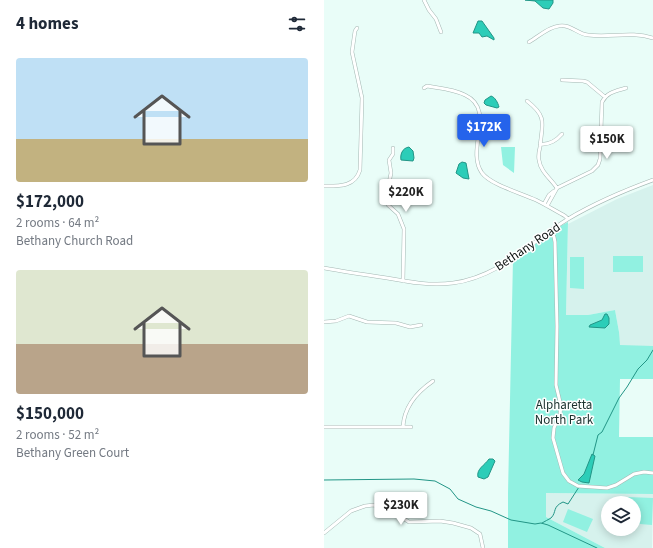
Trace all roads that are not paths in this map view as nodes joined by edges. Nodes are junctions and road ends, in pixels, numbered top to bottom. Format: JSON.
{"nodes":[{"id":1,"x":424,"y":0,"type":"edge"},
{"id":2,"x":357,"y":28,"type":"dead end"},
{"id":3,"x":441,"y":32,"type":"dead end"},
{"id":4,"x":653,"y":38,"type":"edge"},
{"id":5,"x":529,"y":42,"type":"dead end"},
{"id":6,"x":562,"y":80,"type":"dead end"},
{"id":7,"x":424,"y":88,"type":"dead end"},
{"id":8,"x":626,"y":88,"type":"dead end"},
{"id":9,"x":605,"y":97,"type":"junction"},
{"id":10,"x":527,"y":101,"type":"dead end"},
{"id":11,"x":562,"y":134,"type":"dead end"},
{"id":12,"x":540,"y":144,"type":"junction"},
{"id":13,"x":393,"y":148,"type":"dead end"},
{"id":14,"x":653,"y":180,"type":"edge"},
{"id":15,"x":324,"y":186,"type":"edge"},
{"id":16,"x":556,"y":189,"type":"junction"},
{"id":17,"x":545,"y":205,"type":"junction"},
{"id":18,"x":568,"y":219,"type":"junction"},
{"id":19,"x":551,"y":231,"type":"junction"},
{"id":20,"x":324,"y":268,"type":"edge"},
{"id":21,"x":403,"y":281,"type":"junction"},
{"id":22,"x":324,"y":322,"type":"edge"},
{"id":23,"x":421,"y":325,"type":"dead end"},
{"id":24,"x":433,"y":381,"type":"dead end"},
{"id":25,"x":324,"y":427,"type":"edge"},
{"id":26,"x":404,"y":427,"type":"junction"},
{"id":27,"x":411,"y":427,"type":"dead end"},
{"id":28,"x":653,"y":473,"type":"edge"},
{"id":29,"x":324,"y":533,"type":"edge"},
{"id":30,"x":483,"y":548,"type":"edge"}],
"edges":[{"from":1,"to":3,"type":"street"},
{"from":2,"to":15,"type":"street"},
{"from":4,"to":5,"type":"street"},
{"from":6,"to":9,"type":"street"},
{"from":7,"to":17,"type":"street"},
{"from":8,"to":9,"type":"street"},
{"from":9,"to":16,"type":"street"},
{"from":10,"to":12,"type":"street"},
{"from":11,"to":12,"type":"street"},
{"from":12,"to":16,"type":"street"},
{"from":13,"to":21,"type":"street"},
{"from":14,"to":18,"type":"street","name":"Bethany Road"},
{"from":16,"to":17,"type":"street"},
{"from":17,"to":18,"type":"street"},
{"from":18,"to":19,"type":"street","name":"Bethany Road"},
{"from":19,"to":21,"type":"street","name":"Bethany Road"},
{"from":19,"to":28,"type":"street"},
{"from":20,"to":21,"type":"street","name":"Bethany Road"},
{"from":22,"to":23,"type":"street"},
{"from":24,"to":26,"type":"street"},
{"from":25,"to":26,"type":"street"},
{"from":26,"to":27,"type":"street"},
{"from":29,"to":30,"type":"street"}]}
